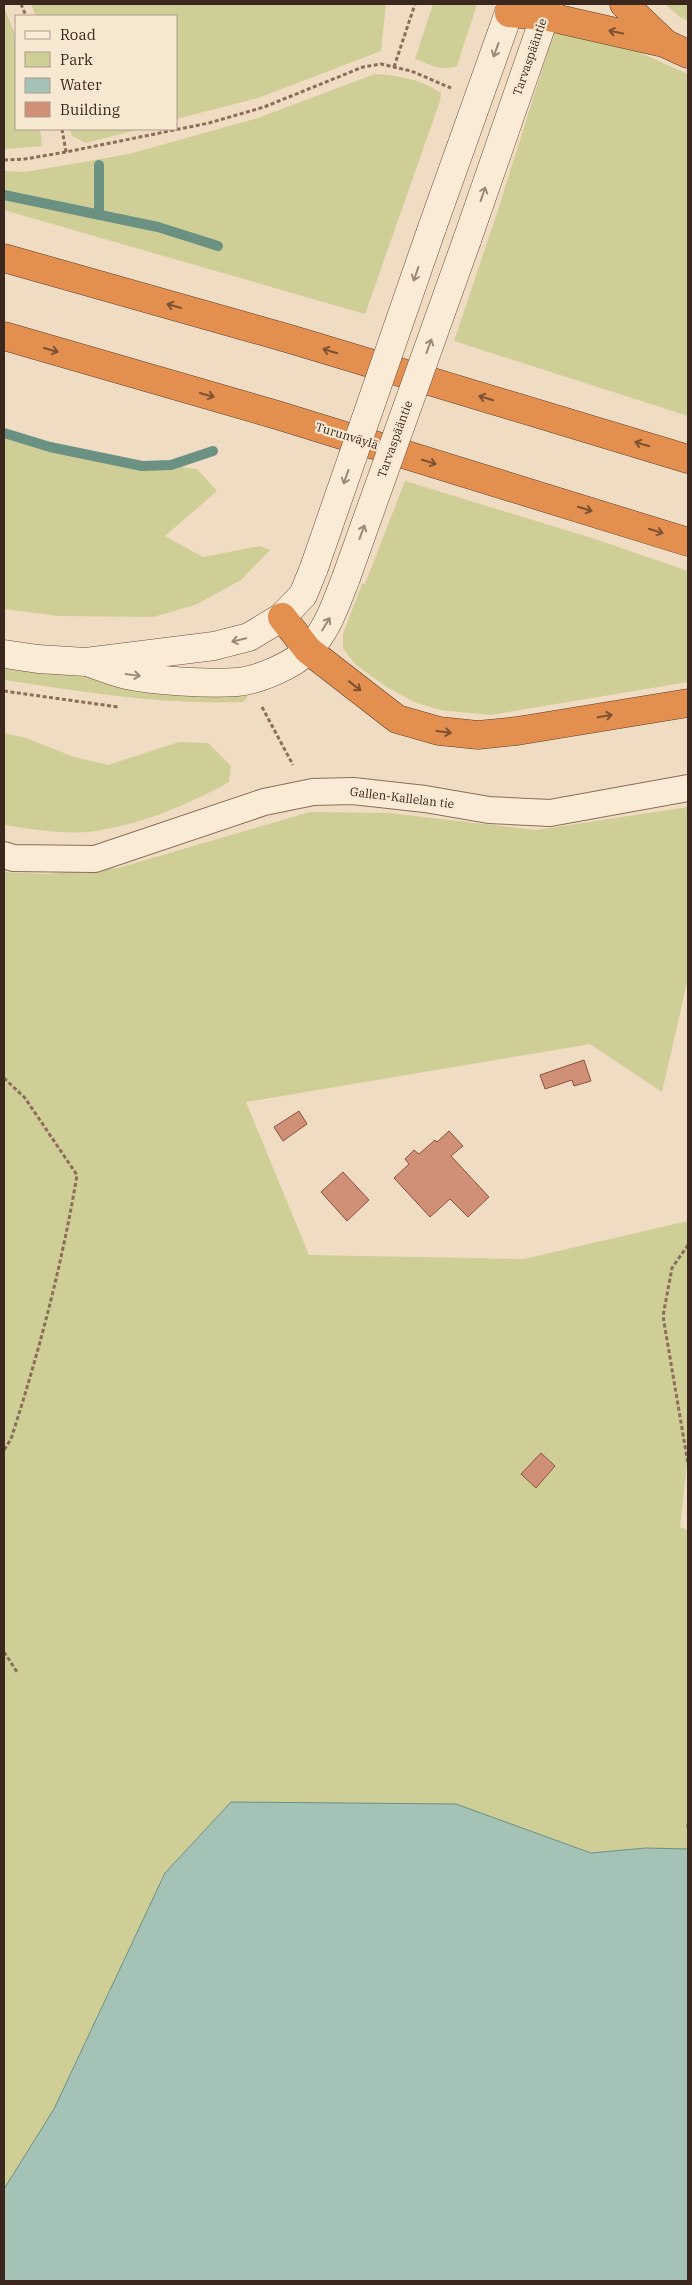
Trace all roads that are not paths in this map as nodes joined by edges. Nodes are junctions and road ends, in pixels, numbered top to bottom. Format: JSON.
{"nodes":[{"id":1,"x":624,"y":4,"type":"edge"},
{"id":2,"x":511,"y":8,"type":"edge"},
{"id":3,"x":547,"y":10,"type":"edge"},
{"id":4,"x":664,"y":42,"type":"junction"},
{"id":5,"x":688,"y":54,"type":"edge"},
{"id":6,"x":4,"y":258,"type":"edge"},
{"id":7,"x":4,"y":336,"type":"edge"},
{"id":8,"x":688,"y":459,"type":"edge"},
{"id":9,"x":688,"y":542,"type":"edge"},
{"id":10,"x":282,"y":617,"type":"junction"},
{"id":11,"x":308,"y":650,"type":"junction"},
{"id":12,"x":4,"y":654,"type":"edge"},
{"id":13,"x":86,"y":662,"type":"junction"},
{"id":14,"x":688,"y":703,"type":"edge"},
{"id":15,"x":688,"y":788,"type":"edge"},
{"id":16,"x":4,"y":855,"type":"edge"}],
"edges":[{"from":1,"to":4,"type":"highway"},
{"from":2,"to":3,"type":"highway"},
{"from":2,"to":10,"type":"street","name":"Tarvaspääntie","one_way":true,"bridge":true},
{"from":4,"to":3,"type":"highway","one_way":true},
{"from":11,"to":3,"type":"street","name":"Tarvaspääntie","one_way":true,"bridge":true},
{"from":4,"to":5,"type":"highway"},
{"from":8,"to":6,"type":"highway","one_way":true},
{"from":7,"to":9,"type":"highway","name":"Turunväylä","one_way":true},
{"from":10,"to":11,"type":"highway"},
{"from":10,"to":13,"type":"street","name":"Tarvaspääntie","one_way":true},
{"from":13,"to":11,"type":"street","name":"Tarvaspääntie","one_way":true},
{"from":11,"to":14,"type":"highway","one_way":true},
{"from":12,"to":13,"type":"street","name":"Tarvaspääntie"},
{"from":15,"to":16,"type":"street","name":"Gallen-Kallelan tie"}]}
